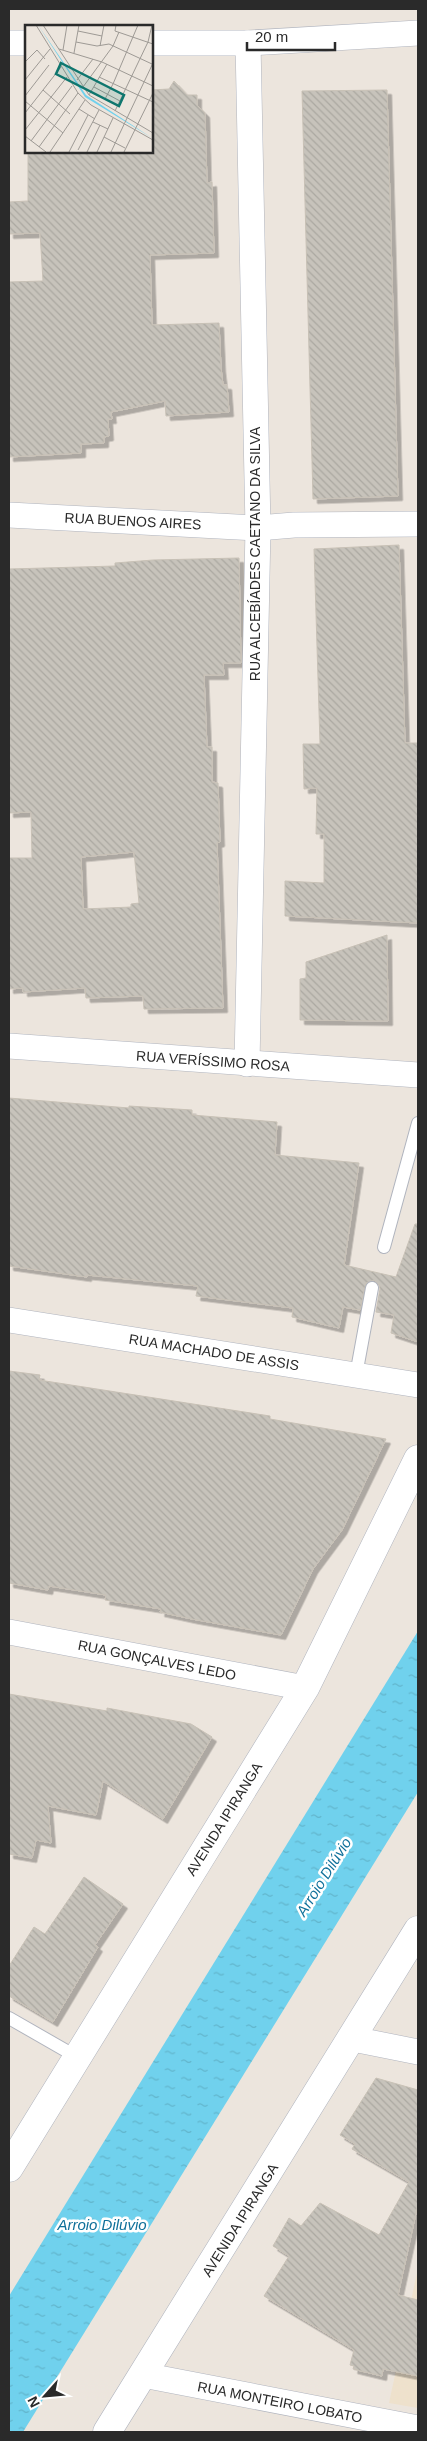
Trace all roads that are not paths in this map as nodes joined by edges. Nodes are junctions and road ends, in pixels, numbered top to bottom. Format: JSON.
{"nodes":[{"id":1,"x":418,"y":33,"type":"edge"},
{"id":2,"x":9,"y":43,"type":"edge"},
{"id":3,"x":25,"y":43,"type":"edge"},
{"id":4,"x":152,"y":43,"type":"edge"},
{"id":5,"x":248,"y":43,"type":"junction"},
{"id":6,"x":9,"y":515,"type":"edge"},
{"id":7,"x":418,"y":524,"type":"edge"},
{"id":8,"x":258,"y":528,"type":"junction"},
{"id":9,"x":9,"y":1046,"type":"edge"},
{"id":10,"x":247,"y":1064,"type":"junction"},
{"id":11,"x":418,"y":1074,"type":"edge"},
{"id":12,"x":418,"y":1123,"type":"edge"},
{"id":13,"x":416,"y":1143,"type":"edge"},
{"id":14,"x":384,"y":1247,"type":"dead end"},
{"id":15,"x":372,"y":1288,"type":"dead end"},
{"id":16,"x":9,"y":1320,"type":"edge"},
{"id":17,"x":356,"y":1375,"type":"junction"},
{"id":18,"x":418,"y":1385,"type":"edge"},
{"id":19,"x":418,"y":1459,"type":"edge"},
{"id":20,"x":9,"y":1632,"type":"edge"},
{"id":21,"x":305,"y":1688,"type":"junction"},
{"id":22,"x":418,"y":1930,"type":"edge"},
{"id":23,"x":9,"y":2018,"type":"edge"},
{"id":24,"x":353,"y":2039,"type":"junction"},
{"id":25,"x":418,"y":2052,"type":"edge"},
{"id":26,"x":77,"y":2057,"type":"junction"},
{"id":27,"x":9,"y":2168,"type":"edge"},
{"id":28,"x":143,"y":2375,"type":"junction"},
{"id":29,"x":418,"y":2428,"type":"edge"},
{"id":30,"x":107,"y":2432,"type":"edge"}],
"edges":[{"from":1,"to":5,"type":"street"},
{"from":2,"to":3,"type":"street"},
{"from":4,"to":5,"type":"street"},
{"from":5,"to":8,"type":"street","name":"RUA ALCEBÍADES CAETANO DA SILVA"},
{"from":6,"to":8,"type":"street","name":"RUA BUENOS AIRES"},
{"from":7,"to":8,"type":"street","name":"RUA BUENOS AIRES"},
{"from":8,"to":10,"type":"street","name":"RUA ALCEBÍADES CAETANO DA SILVA"},
{"from":9,"to":10,"type":"street","name":"RUA VERÍSSIMO ROSA"},
{"from":10,"to":11,"type":"street","name":"RUA VERÍSSIMO ROSA"},
{"from":12,"to":13,"type":"lane"},
{"from":13,"to":14,"type":"lane"},
{"from":15,"to":17,"type":"lane"},
{"from":16,"to":17,"type":"street","name":"RUA MACHADO DE ASSIS"},
{"from":17,"to":18,"type":"street","name":"RUA MACHADO DE ASSIS"},
{"from":19,"to":21,"type":"main road","name":"AVENIDA IPIRANGA"},
{"from":20,"to":21,"type":"street","name":"RUA GONÇALVES LEDO"},
{"from":21,"to":26,"type":"main road","name":"AVENIDA IPIRANGA"},
{"from":22,"to":24,"type":"main road","name":"AVENIDA IPIRANGA"},
{"from":23,"to":26,"type":"lane"},
{"from":24,"to":25,"type":"street"},
{"from":24,"to":28,"type":"main road","name":"AVENIDA IPIRANGA"},
{"from":26,"to":27,"type":"main road","name":"AVENIDA IPIRANGA"},
{"from":28,"to":29,"type":"street","name":"RUA MONTEIRO LOBATO"},
{"from":28,"to":30,"type":"main road","name":"AVENIDA IPIRANGA"}]}
